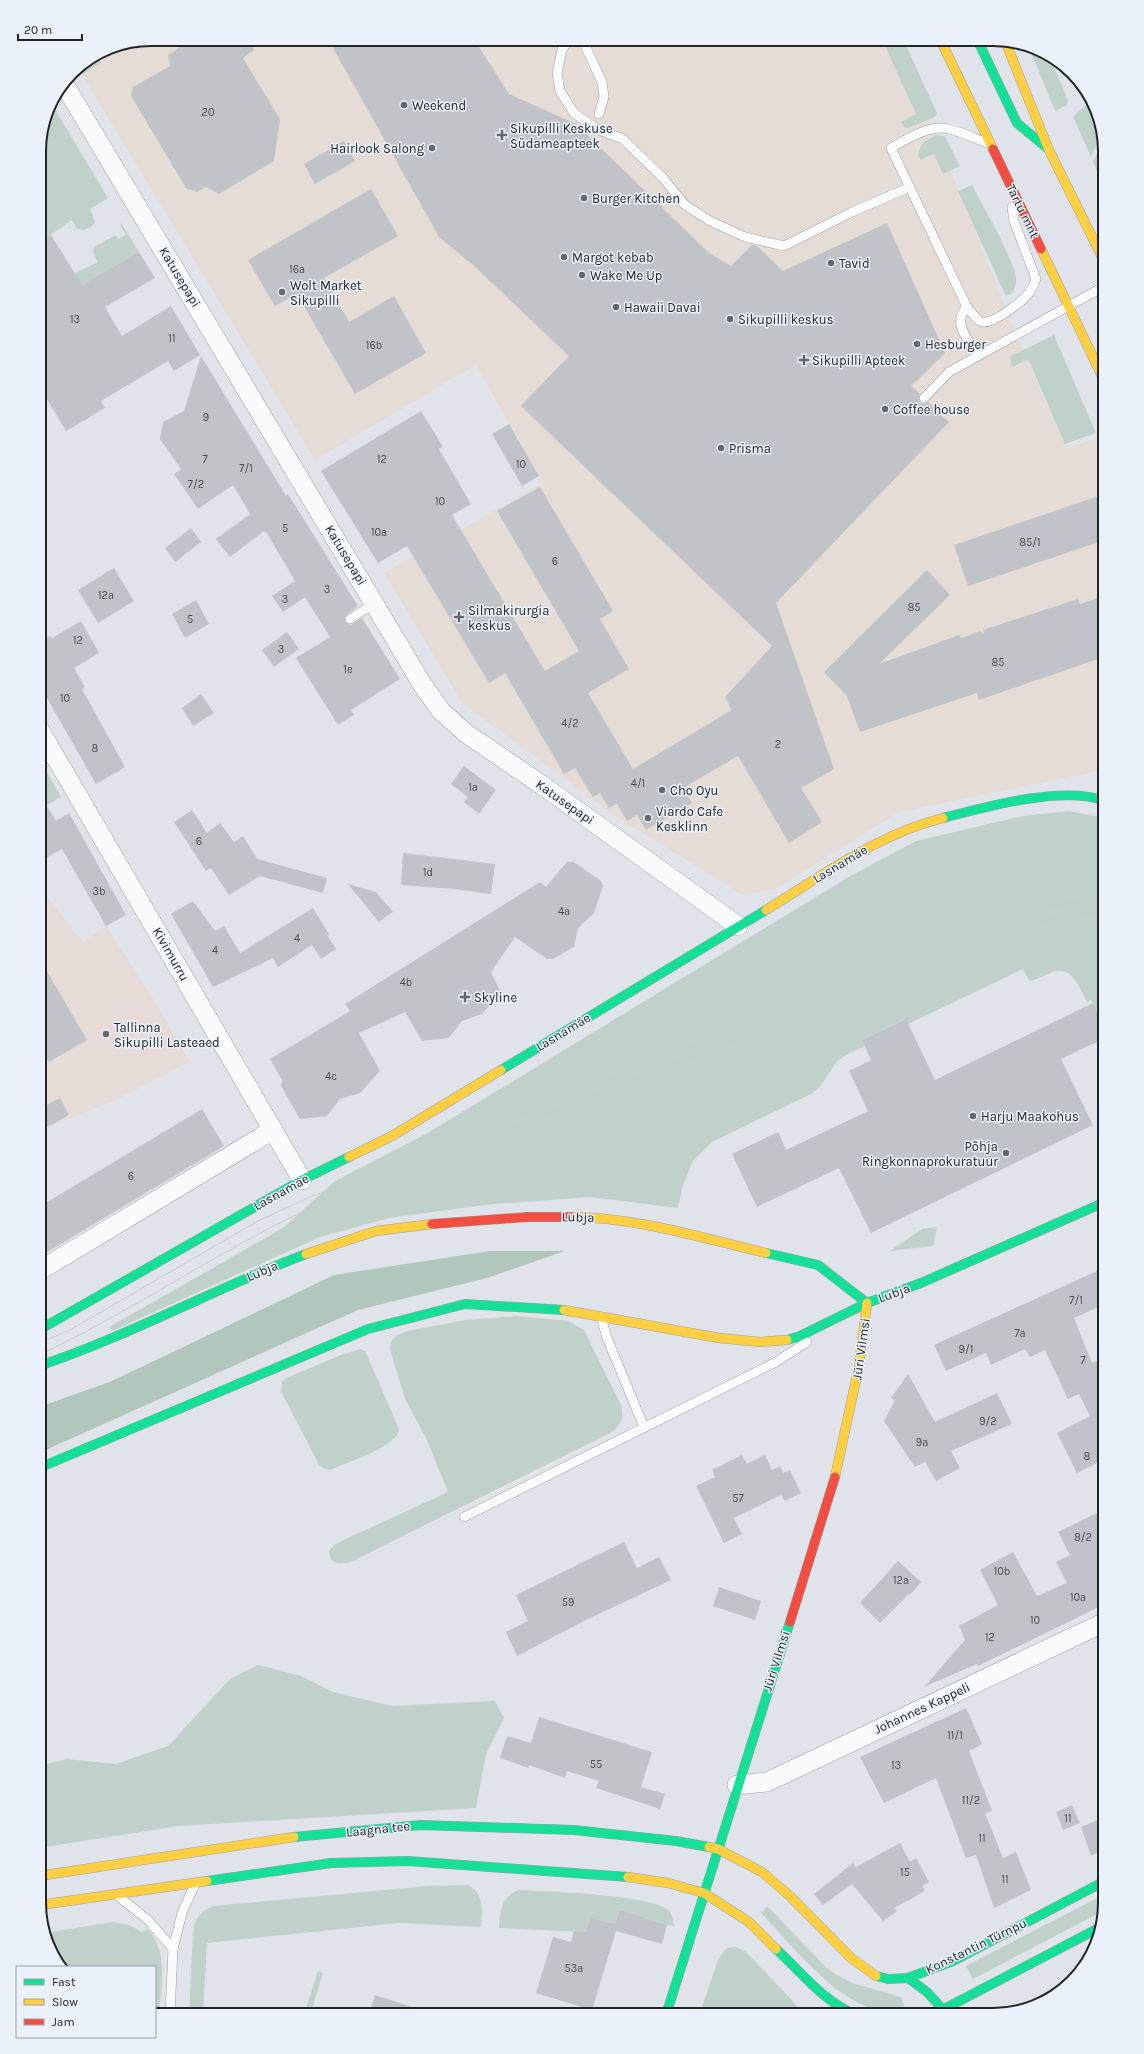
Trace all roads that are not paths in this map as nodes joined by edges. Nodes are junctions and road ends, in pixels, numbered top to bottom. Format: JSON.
{"nodes":[{"id":1,"x":565,"y":46,"type":"edge"},
{"id":2,"x":585,"y":46,"type":"edge"},
{"id":3,"x":943,"y":46,"type":"edge"},
{"id":4,"x":980,"y":46,"type":"edge"},
{"id":5,"x":1007,"y":47,"type":"edge"},
{"id":6,"x":67,"y":89,"type":"edge"},
{"id":7,"x":599,"y":114,"type":"dead end"},
{"id":8,"x":992,"y":145,"type":"junction"},
{"id":9,"x":1049,"y":150,"type":"junction"},
{"id":10,"x":1007,"y":178,"type":"junction"},
{"id":11,"x":910,"y":187,"type":"junction"},
{"id":12,"x":1098,"y":249,"type":"edge"},
{"id":13,"x":1098,"y":290,"type":"edge"},
{"id":14,"x":967,"y":307,"type":"junction"},
{"id":15,"x":1069,"y":307,"type":"junction"},
{"id":16,"x":978,"y":355,"type":"junction"},
{"id":17,"x":1098,"y":367,"type":"edge"},
{"id":18,"x":924,"y":398,"type":"dead end"},
{"id":19,"x":375,"y":603,"type":"junction"},
{"id":20,"x":350,"y":619,"type":"dead end"},
{"id":21,"x":46,"y":742,"type":"edge"},
{"id":22,"x":1098,"y":799,"type":"edge"},
{"id":23,"x":738,"y":926,"type":"junction"},
{"id":24,"x":273,"y":1130,"type":"junction"},
{"id":25,"x":302,"y":1180,"type":"junction"},
{"id":26,"x":1098,"y":1205,"type":"edge"},
{"id":27,"x":46,"y":1267,"type":"edge"},
{"id":28,"x":867,"y":1303,"type":"junction"},
{"id":29,"x":601,"y":1317,"type":"junction"},
{"id":30,"x":46,"y":1326,"type":"edge"},
{"id":31,"x":46,"y":1361,"type":"edge"},
{"id":32,"x":51,"y":1362,"type":"junction"},
{"id":33,"x":46,"y":1364,"type":"edge"},
{"id":34,"x":644,"y":1427,"type":"junction"},
{"id":35,"x":46,"y":1465,"type":"edge"},
{"id":36,"x":464,"y":1516,"type":"dead end"},
{"id":37,"x":1098,"y":1625,"type":"edge"},
{"id":38,"x":737,"y":1785,"type":"junction"},
{"id":39,"x":718,"y":1849,"type":"junction"},
{"id":40,"x":46,"y":1875,"type":"edge"},
{"id":41,"x":196,"y":1882,"type":"junction"},
{"id":42,"x":1098,"y":1885,"type":"edge"},
{"id":43,"x":116,"y":1894,"type":"junction"},
{"id":44,"x":704,"y":1894,"type":"junction"},
{"id":45,"x":46,"y":1904,"type":"edge"},
{"id":46,"x":1094,"y":1931,"type":"edge"},
{"id":47,"x":173,"y":1949,"type":"junction"},
{"id":48,"x":908,"y":1978,"type":"junction"},
{"id":49,"x":170,"y":2008,"type":"edge"},
{"id":50,"x":668,"y":2008,"type":"edge"},
{"id":51,"x":841,"y":2008,"type":"edge"},
{"id":52,"x":942,"y":2008,"type":"edge"},
{"id":53,"x":953,"y":2008,"type":"edge"}],
"edges":[{"from":1,"to":11,"type":"lane"},
{"from":2,"to":7,"type":"lane"},
{"from":3,"to":8,"type":"street","name":"Tartu mnt"},
{"from":4,"to":9,"type":"street"},
{"from":5,"to":9,"type":"street"},
{"from":6,"to":19,"type":"street","name":"Katusepapi"},
{"from":8,"to":10,"type":"street","name":"Tartu mnt"},
{"from":8,"to":11,"type":"lane"},
{"from":9,"to":12,"type":"street"},
{"from":10,"to":14,"type":"lane"},
{"from":10,"to":15,"type":"street","name":"Tartu mnt"},
{"from":11,"to":14,"type":"lane"},
{"from":13,"to":15,"type":"lane"},
{"from":14,"to":16,"type":"lane"},
{"from":15,"to":16,"type":"lane"},
{"from":15,"to":17,"type":"street","name":"Tartu mnt"},
{"from":16,"to":18,"type":"lane"},
{"from":19,"to":20,"type":"lane"},
{"from":19,"to":23,"type":"street","name":"Katusepapi"},
{"from":21,"to":24,"type":"street","name":"Kivimurru"},
{"from":22,"to":23,"type":"street","name":"Lasnamäe"},
{"from":23,"to":25,"type":"street","name":"Lasnamäe"},
{"from":24,"to":25,"type":"street","name":"Kivimurru"},
{"from":24,"to":27,"type":"street"},
{"from":25,"to":30,"type":"street","name":"Lasnamäe"},
{"from":26,"to":28,"type":"street","name":"Lubja"},
{"from":28,"to":29,"type":"street"},
{"from":28,"to":32,"type":"street","name":"Lubja"},
{"from":28,"to":34,"type":"lane"},
{"from":28,"to":38,"type":"street","name":"Jüri Vilmsi"},
{"from":29,"to":34,"type":"lane"},
{"from":29,"to":35,"type":"street"},
{"from":31,"to":32,"type":"street"},
{"from":32,"to":33,"type":"street"},
{"from":34,"to":36,"type":"lane"},
{"from":37,"to":38,"type":"street","name":"Johannes Kappeli"},
{"from":38,"to":39,"type":"street","name":"Jüri Vilmsi"},
{"from":39,"to":40,"type":"street","name":"Laagna tee"},
{"from":39,"to":44,"type":"street","name":"Jüri Vilmsi"},
{"from":39,"to":48,"type":"street","name":"Konstantin Türnpu"},
{"from":41,"to":43,"type":"street"},
{"from":41,"to":44,"type":"street"},
{"from":41,"to":47,"type":"lane"},
{"from":42,"to":48,"type":"street","name":"Konstantin Türnpu"},
{"from":43,"to":45,"type":"street"},
{"from":43,"to":47,"type":"lane"},
{"from":44,"to":50,"type":"street","name":"Jüri Vilmsi"},
{"from":44,"to":51,"type":"street"},
{"from":46,"to":53,"type":"street"},
{"from":47,"to":49,"type":"lane"},
{"from":48,"to":52,"type":"street"}]}
